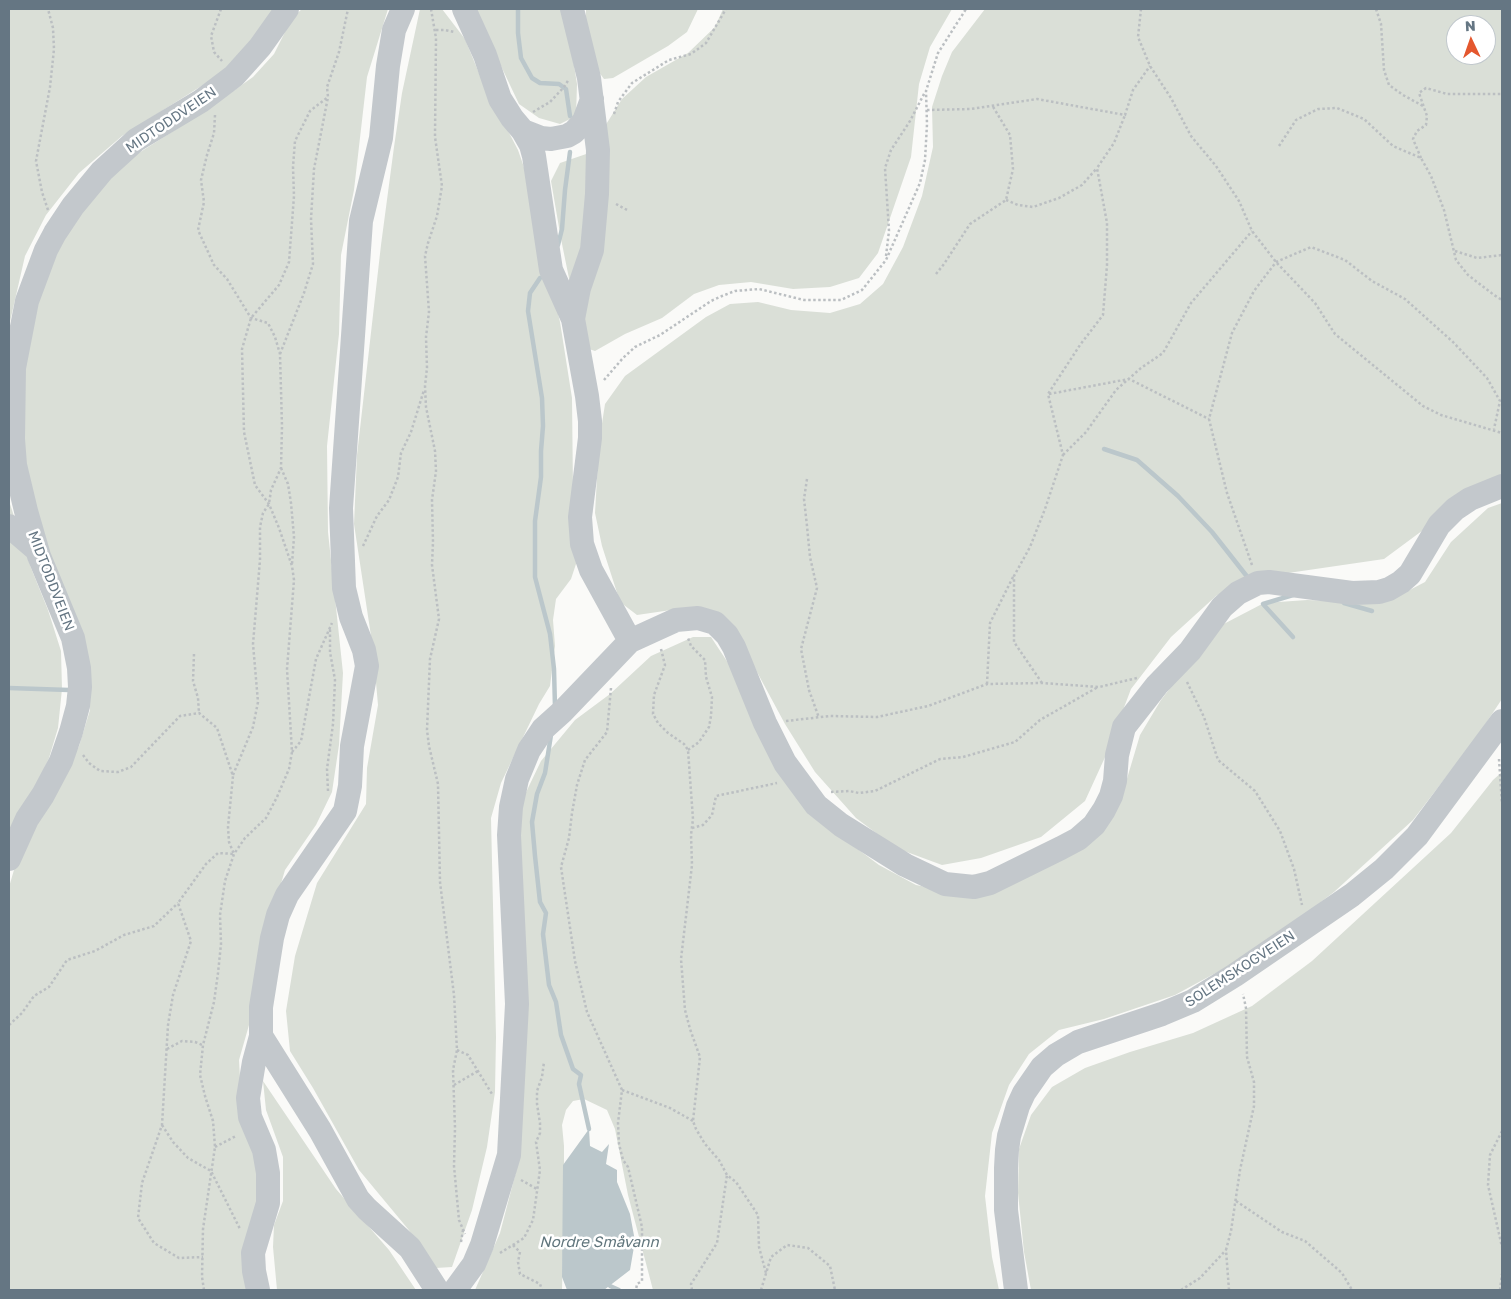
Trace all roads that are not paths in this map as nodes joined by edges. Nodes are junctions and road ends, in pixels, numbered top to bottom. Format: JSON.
{"nodes":[{"id":1,"x":287,"y":9,"type":"edge"},
{"id":2,"x":403,"y":9,"type":"edge"},
{"id":3,"x":464,"y":9,"type":"edge"},
{"id":4,"x":572,"y":9,"type":"edge"},
{"id":5,"x":592,"y":100,"type":"junction"},
{"id":6,"x":517,"y":125,"type":"junction"},
{"id":7,"x":573,"y":319,"type":"junction"},
{"id":8,"x":1502,"y":486,"type":"edge"},
{"id":9,"x":9,"y":526,"type":"edge"},
{"id":10,"x":37,"y":550,"type":"junction"},
{"id":11,"x":629,"y":644,"type":"junction"},
{"id":12,"x":1500,"y":725,"type":"edge"},
{"id":13,"x":9,"y":859,"type":"edge"},
{"id":14,"x":261,"y":1036,"type":"junction"},
{"id":15,"x":258,"y":1290,"type":"edge"},
{"id":16,"x":437,"y":1290,"type":"edge"},
{"id":17,"x":455,"y":1290,"type":"edge"},
{"id":18,"x":1016,"y":1290,"type":"edge"}],
"edges":[{"from":1,"to":10,"type":"street","name":"MIDTODDVEIEN"},
{"from":2,"to":14,"type":"street"},
{"from":3,"to":6,"type":"street"},
{"from":4,"to":5,"type":"street"},
{"from":5,"to":6,"type":"street"},
{"from":5,"to":7,"type":"street"},
{"from":6,"to":7,"type":"street"},
{"from":7,"to":11,"type":"street"},
{"from":8,"to":11,"type":"street"},
{"from":9,"to":10,"type":"street"},
{"from":10,"to":13,"type":"street","name":"MIDTODDVEIEN"},
{"from":11,"to":17,"type":"street"},
{"from":12,"to":18,"type":"street","name":"SOLEMSKOGVEIEN"},
{"from":14,"to":15,"type":"street"},
{"from":14,"to":16,"type":"street"}]}
